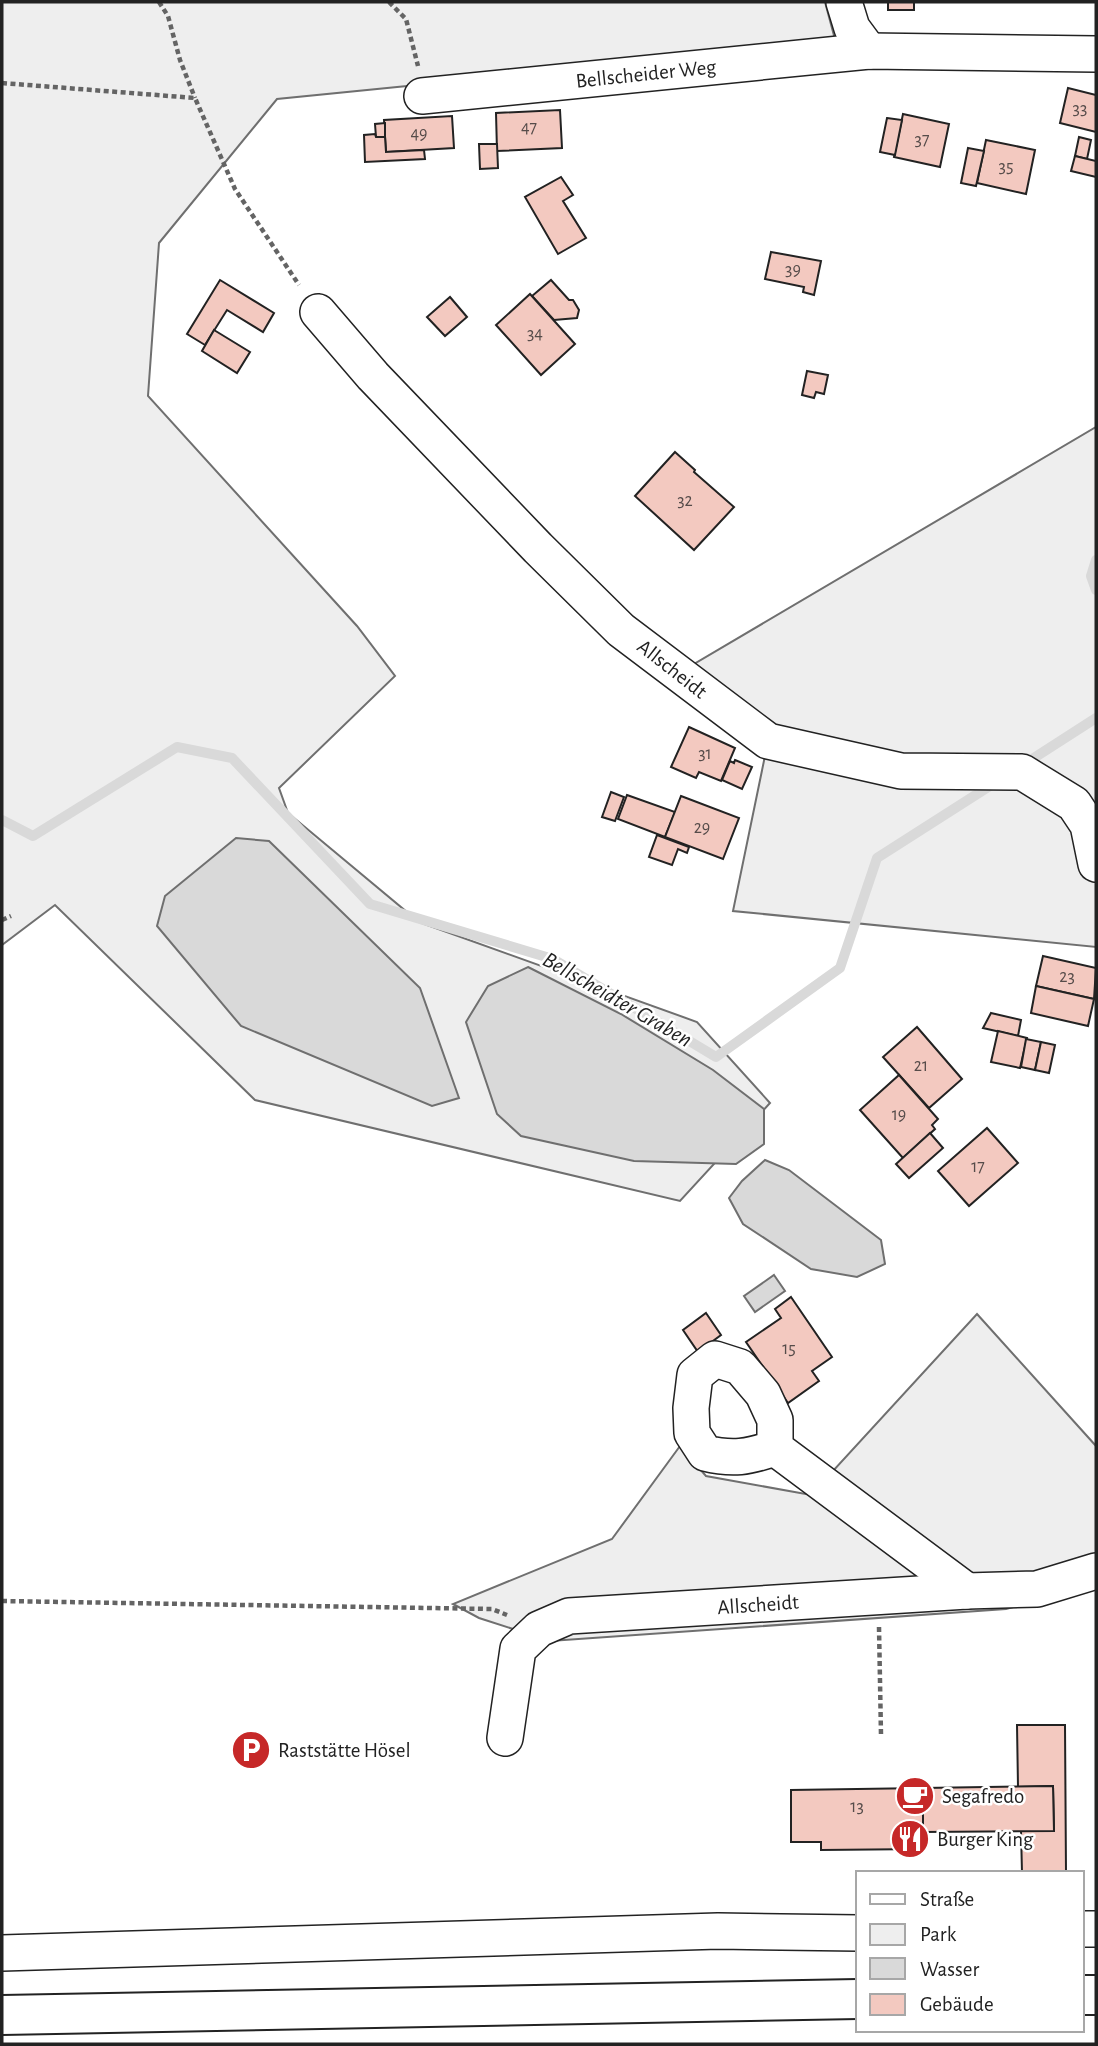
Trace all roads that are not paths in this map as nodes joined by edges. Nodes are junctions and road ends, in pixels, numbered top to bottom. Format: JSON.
{"nodes":[{"id":1,"x":844,"y":2,"type":"edge"},
{"id":2,"x":869,"y":51,"type":"junction"},
{"id":3,"x":1096,"y":54,"type":"edge"},
{"id":4,"x":422,"y":96,"type":"road end"},
{"id":5,"x":318,"y":312,"type":"road end"},
{"id":6,"x":1096,"y":864,"type":"edge"},
{"id":7,"x":775,"y":1448,"type":"dead end"},
{"id":8,"x":1096,"y":1572,"type":"edge"},
{"id":9,"x":967,"y":1591,"type":"junction"},
{"id":10,"x":505,"y":1738,"type":"dead end"},
{"id":11,"x":856,"y":1933,"type":"edge"},
{"id":12,"x":2,"y":1953,"type":"edge"},
{"id":13,"x":856,"y":1999,"type":"edge"},
{"id":14,"x":2,"y":2015,"type":"edge"}],
"edges":[{"from":1,"to":2,"type":"street"},
{"from":2,"to":3,"type":"street","name":"Bellscheider Weg"},
{"from":2,"to":4,"type":"street","name":"Bellscheider Weg"},
{"from":5,"to":6,"type":"street","name":"Allscheidt"},
{"from":7,"to":9,"type":"street"},
{"from":8,"to":9,"type":"street","name":"Allscheidt"},
{"from":9,"to":10,"type":"street","name":"Allscheidt"},
{"from":11,"to":12,"type":"street"},
{"from":13,"to":14,"type":"highway"}]}
